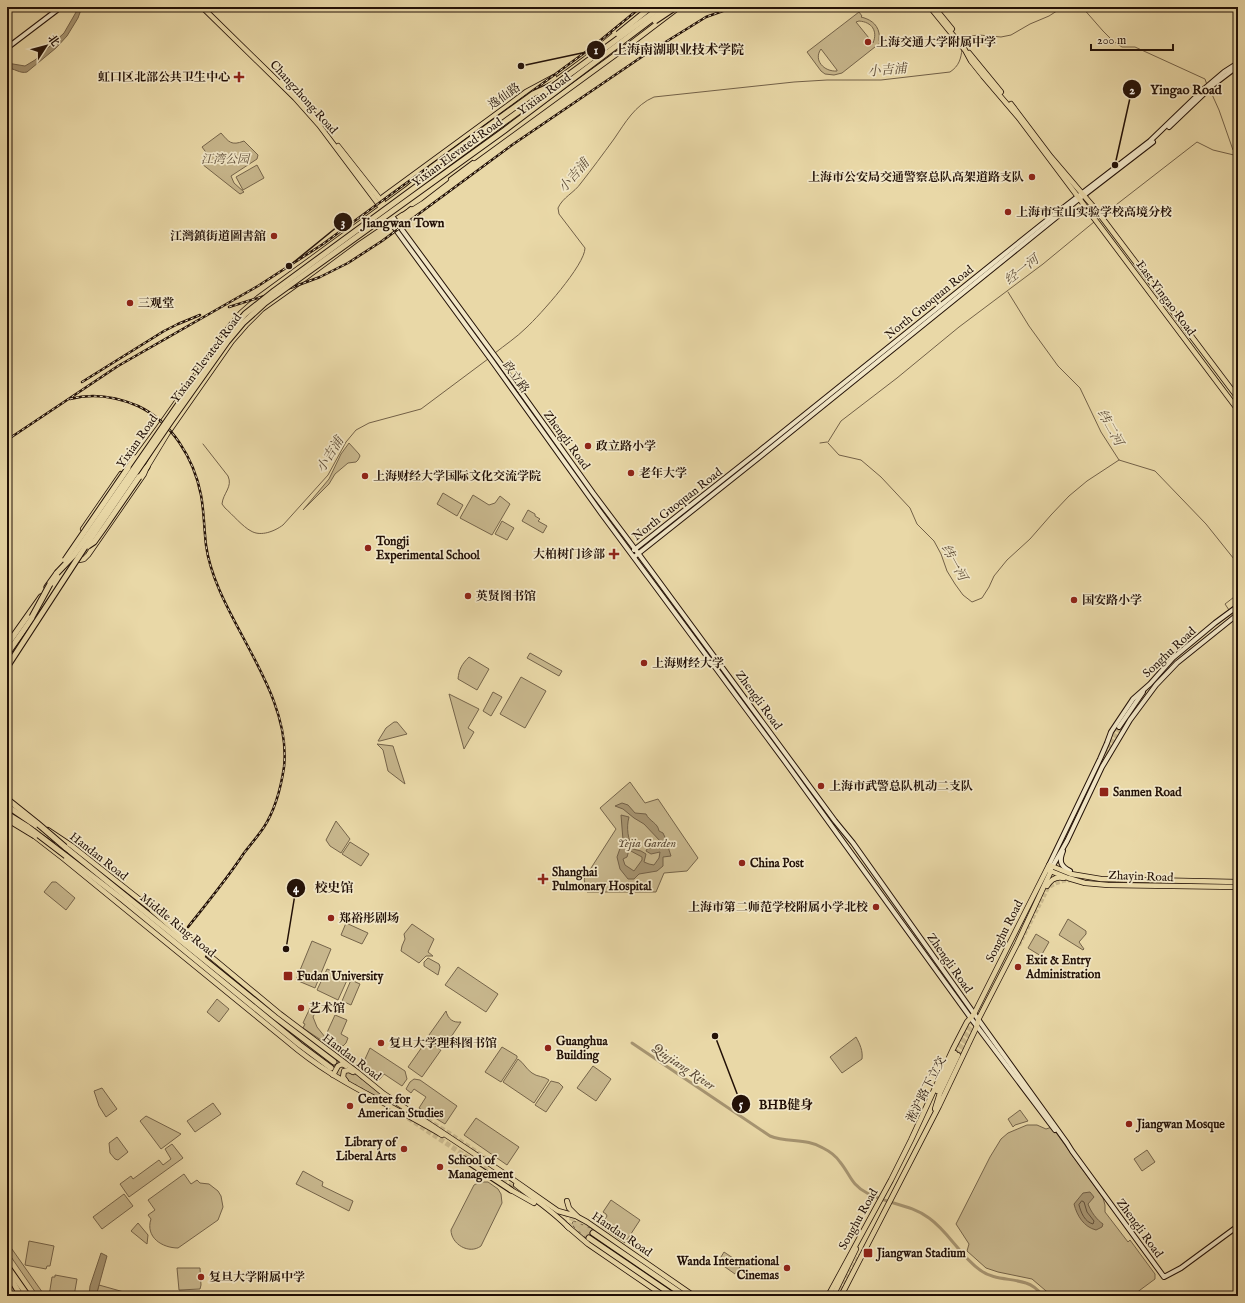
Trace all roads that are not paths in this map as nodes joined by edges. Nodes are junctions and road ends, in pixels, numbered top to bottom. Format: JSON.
{"nodes":[{"id":1,"x":61,"y":7,"type":"edge"},
{"id":2,"x":202,"y":7,"type":"edge"},
{"id":3,"x":205,"y":7,"type":"edge"},
{"id":4,"x":647,"y":7,"type":"edge"},
{"id":5,"x":652,"y":7,"type":"edge"},
{"id":6,"x":661,"y":7,"type":"edge"},
{"id":7,"x":669,"y":7,"type":"edge"},
{"id":8,"x":677,"y":7,"type":"edge"},
{"id":9,"x":930,"y":7,"type":"edge"},
{"id":10,"x":934,"y":7,"type":"edge"},
{"id":11,"x":636,"y":30,"type":"junction"},
{"id":12,"x":958,"y":40,"type":"junction"},
{"id":13,"x":7,"y":48,"type":"edge"},
{"id":14,"x":965,"y":49,"type":"junction"},
{"id":15,"x":591,"y":58,"type":"junction"},
{"id":16,"x":1238,"y":63,"type":"edge"},
{"id":17,"x":1238,"y":66,"type":"edge"},
{"id":18,"x":1212,"y":84,"type":"junction"},
{"id":19,"x":554,"y":85,"type":"junction"},
{"id":20,"x":505,"y":130,"type":"junction"},
{"id":21,"x":409,"y":188,"type":"junction"},
{"id":22,"x":1084,"y":194,"type":"junction"},
{"id":23,"x":1079,"y":198,"type":"junction"},
{"id":24,"x":383,"y":205,"type":"junction"},
{"id":25,"x":402,"y":209,"type":"junction"},
{"id":26,"x":390,"y":217,"type":"junction"},
{"id":27,"x":1238,"y":398,"type":"edge"},
{"id":28,"x":1238,"y":410,"type":"edge"},
{"id":29,"x":159,"y":427,"type":"junction"},
{"id":30,"x":167,"y":434,"type":"junction"},
{"id":31,"x":135,"y":458,"type":"junction"},
{"id":32,"x":147,"y":467,"type":"junction"},
{"id":33,"x":85,"y":547,"type":"junction"},
{"id":34,"x":637,"y":551,"type":"junction"},
{"id":35,"x":632,"y":555,"type":"junction"},
{"id":36,"x":71,"y":556,"type":"junction"},
{"id":37,"x":57,"y":573,"type":"junction"},
{"id":38,"x":50,"y":584,"type":"junction"},
{"id":39,"x":1238,"y":606,"type":"edge"},
{"id":40,"x":1238,"y":614,"type":"edge"},
{"id":41,"x":32,"y":618,"type":"junction"},
{"id":42,"x":7,"y":645,"type":"edge"},
{"id":43,"x":7,"y":650,"type":"edge"},
{"id":44,"x":7,"y":654,"type":"edge"},
{"id":45,"x":7,"y":665,"type":"edge"},
{"id":46,"x":1150,"y":684,"type":"junction"},
{"id":47,"x":1156,"y":685,"type":"junction"},
{"id":48,"x":7,"y":799,"type":"edge"},
{"id":49,"x":7,"y":803,"type":"edge"},
{"id":50,"x":7,"y":806,"type":"edge"},
{"id":51,"x":17,"y":809,"type":"junction"},
{"id":52,"x":7,"y":814,"type":"edge"},
{"id":53,"x":7,"y":818,"type":"edge"},
{"id":54,"x":14,"y":819,"type":"junction"},
{"id":55,"x":31,"y":824,"type":"dead end"},
{"id":56,"x":26,"y":829,"type":"junction"},
{"id":57,"x":1067,"y":841,"type":"junction"},
{"id":58,"x":72,"y":846,"type":"junction"},
{"id":59,"x":64,"y":847,"type":"junction"},
{"id":60,"x":66,"y":856,"type":"junction"},
{"id":61,"x":1050,"y":868,"type":"junction"},
{"id":62,"x":1077,"y":875,"type":"junction"},
{"id":63,"x":1176,"y":880,"type":"junction"},
{"id":64,"x":1078,"y":881,"type":"junction"},
{"id":65,"x":1225,"y":882,"type":"junction"},
{"id":66,"x":1238,"y":882,"type":"edge"},
{"id":67,"x":1198,"y":887,"type":"junction"},
{"id":68,"x":1230,"y":887,"type":"junction"},
{"id":69,"x":1238,"y":887,"type":"edge"},
{"id":70,"x":1042,"y":892,"type":"junction"},
{"id":71,"x":125,"y":898,"type":"junction"},
{"id":72,"x":152,"y":910,"type":"junction"},
{"id":73,"x":227,"y":978,"type":"junction"},
{"id":74,"x":972,"y":1016,"type":"junction"},
{"id":75,"x":978,"y":1020,"type":"junction"},
{"id":76,"x":977,"y":1026,"type":"junction"},
{"id":77,"x":334,"y":1062,"type":"tunnel mouth"},
{"id":78,"x":331,"y":1068,"type":"tunnel mouth"},
{"id":79,"x":333,"y":1075,"type":"junction"},
{"id":80,"x":366,"y":1079,"type":"junction"},
{"id":81,"x":347,"y":1082,"type":"junction"},
{"id":82,"x":380,"y":1091,"type":"junction"},
{"id":83,"x":931,"y":1120,"type":"junction"},
{"id":84,"x":914,"y":1133,"type":"junction"},
{"id":85,"x":1072,"y":1151,"type":"junction"},
{"id":86,"x":464,"y":1159,"type":"dead end"},
{"id":87,"x":512,"y":1190,"type":"joint"},
{"id":88,"x":567,"y":1201,"type":"dead end"},
{"id":89,"x":582,"y":1219,"type":"junction"},
{"id":90,"x":1238,"y":1226,"type":"edge"},
{"id":91,"x":569,"y":1228,"type":"junction"},
{"id":92,"x":860,"y":1238,"type":"junction"},
{"id":93,"x":7,"y":1262,"type":"edge"},
{"id":94,"x":7,"y":1266,"type":"edge"},
{"id":95,"x":7,"y":1272,"type":"edge"},
{"id":96,"x":7,"y":1277,"type":"edge"},
{"id":97,"x":21,"y":1296,"type":"edge"},
{"id":98,"x":29,"y":1296,"type":"edge"},
{"id":99,"x":664,"y":1296,"type":"edge"},
{"id":100,"x":674,"y":1296,"type":"edge"},
{"id":101,"x":685,"y":1296,"type":"edge"},
{"id":102,"x":694,"y":1296,"type":"edge"},
{"id":103,"x":828,"y":1296,"type":"edge"},
{"id":104,"x":833,"y":1296,"type":"edge"},
{"id":105,"x":841,"y":1296,"type":"edge"}],
"edges":[{"from":1,"to":13,"type":"main road"},
{"from":2,"to":24,"type":"main road","name":"Changzhong Road"},
{"from":3,"to":24,"type":"main road","name":"Changzhong Road"},
{"from":4,"to":24,"type":"main road","name":"逸仙路"},
{"from":5,"to":15,"type":"highway","bridge":true},
{"from":5,"to":21,"type":"main road","name":"Yixian Road"},
{"from":6,"to":15,"type":"highway","name":"Yixian Elevated Road","bridge":true},
{"from":7,"to":11,"type":"highway","name":"Yixian Elevated Road","bridge":true},
{"from":7,"to":25,"type":"main road","name":"Yixian Road"},
{"from":8,"to":11,"type":"highway","bridge":true},
{"from":8,"to":25,"type":"main road","name":"Yixian Road"},
{"from":9,"to":12,"type":"main road"},
{"from":10,"to":12,"type":"main road"},
{"from":11,"to":20,"type":"highway","name":"Yixian Elevated Road","bridge":true},
{"from":12,"to":14,"type":"main road"},
{"from":14,"to":22,"type":"main road","name":"East Yingao Road"},
{"from":14,"to":23,"type":"main road","name":"East Yingao Road"},
{"from":15,"to":19,"type":"highway","name":"Yixian Elevated Road","bridge":true},
{"from":16,"to":18,"type":"main road","name":"North Guoquan Road"},
{"from":17,"to":18,"type":"main road","name":"North Guoquan Road"},
{"from":18,"to":22,"type":"main road","name":"North Guoquan Road"},
{"from":19,"to":21,"type":"highway","bridge":true},
{"from":19,"to":36,"type":"highway","name":"Yixian Elevated Road","bridge":true},
{"from":20,"to":25,"type":"highway","bridge":true},
{"from":20,"to":33,"type":"highway","name":"Yixian Elevated Road","bridge":true},
{"from":21,"to":24,"type":"main road","name":"Yixian Road"},
{"from":22,"to":23,"type":"main road","name":"North Guoquan Road"},
{"from":22,"to":27,"type":"main road","name":"East Yingao Road"},
{"from":23,"to":28,"type":"main road","name":"East Yingao Road"},
{"from":23,"to":34,"type":"main road","name":"North Guoquan Road"},
{"from":24,"to":26,"type":"main road","name":"政立路"},
{"from":24,"to":29,"type":"main road","name":"Yixian Road"},
{"from":25,"to":26,"type":"main road","name":"Yixian Road"},
{"from":26,"to":30,"type":"main road","name":"Yixian Road"},
{"from":26,"to":34,"type":"main road","name":"Zhengli Road"},
{"from":26,"to":35,"type":"main road","name":"政立路"},
{"from":29,"to":30,"type":"main road"},
{"from":29,"to":31,"type":"main road","name":"Yixian Road"},
{"from":30,"to":32,"type":"main road","name":"Yixian Road"},
{"from":31,"to":36,"type":"main road","name":"Yixian Road"},
{"from":31,"to":37,"type":"highway","bridge":true},
{"from":32,"to":33,"type":"highway","bridge":true},
{"from":32,"to":45,"type":"main road","name":"Yixian Road"},
{"from":33,"to":45,"type":"highway","name":"Yixian Elevated Road","bridge":true},
{"from":34,"to":35,"type":"main road","name":"North Guoquan Road"},
{"from":34,"to":74,"type":"main road","name":"Zhengli Road"},
{"from":35,"to":74,"type":"main road","name":"Zhengli Road"},
{"from":36,"to":37,"type":"highway","bridge":true},
{"from":36,"to":41,"type":"highway","name":"Yixian Elevated Road","bridge":true},
{"from":36,"to":43,"type":"main road"},
{"from":37,"to":38,"type":"highway"},
{"from":38,"to":41,"type":"highway","bridge":true},
{"from":38,"to":42,"type":"highway","bridge":true},
{"from":39,"to":46,"type":"main road","name":"Songhu Road"},
{"from":40,"to":47,"type":"main road","name":"Songhu Road"},
{"from":41,"to":44,"type":"highway","name":"Yixian Elevated Road"},
{"from":46,"to":47,"type":"main road"},
{"from":46,"to":61,"type":"main road","name":"Songhu Road"},
{"from":47,"to":57,"type":"main road","name":"Songhu Road"},
{"from":48,"to":59,"type":"highway","bridge":true},
{"from":49,"to":51,"type":"main road","name":"Handan Road"},
{"from":50,"to":51,"type":"main road","name":"Handan Road"},
{"from":50,"to":59,"type":"highway","name":"Middle Ring Road","bridge":true},
{"from":51,"to":54,"type":"main road"},
{"from":51,"to":58,"type":"main road","name":"Handan Road"},
{"from":52,"to":54,"type":"main road","name":"Handan Road"},
{"from":52,"to":60,"type":"highway","name":"Middle Ring Road","bridge":true},
{"from":53,"to":56,"type":"main road","name":"Handan Road"},
{"from":53,"to":60,"type":"highway","bridge":true},
{"from":54,"to":56,"type":"main road","name":"Handan Road"},
{"from":55,"to":58,"type":"main road"},
{"from":56,"to":79,"type":"main road","name":"Handan Road"},
{"from":57,"to":61,"type":"main road","name":"Songhu Road"},
{"from":57,"to":62,"type":"main road"},
{"from":58,"to":72,"type":"main road","name":"Handan Road"},
{"from":59,"to":71,"type":"highway","name":"Middle Ring Road"},
{"from":60,"to":71,"type":"highway","name":"Middle Ring Road"},
{"from":61,"to":62,"type":"main road","name":"Zhayin Road"},
{"from":61,"to":64,"type":"main road","name":"Zhayin Road"},
{"from":61,"to":70,"type":"main road","name":"Songhu Road"},
{"from":61,"to":74,"type":"main road","name":"Songhu Road"},
{"from":62,"to":63,"type":"main road","name":"Zhayin Road"},
{"from":63,"to":65,"type":"main road","name":"Zhayin Road"},
{"from":63,"to":67,"type":"main road"},
{"from":64,"to":67,"type":"main road","name":"Zhayin Road"},
{"from":64,"to":70,"type":"main road"},
{"from":65,"to":66,"type":"main road","name":"Zhayin Road"},
{"from":65,"to":68,"type":"main road"},
{"from":67,"to":68,"type":"main road","name":"Zhayin Road"},
{"from":68,"to":69,"type":"main road","name":"Zhayin Road"},
{"from":70,"to":75,"type":"main road","name":"Songhu Road"},
{"from":71,"to":73,"type":"highway","name":"Middle Ring Road"},
{"from":71,"to":78,"type":"highway","name":"Middle Ring Road"},
{"from":72,"to":73,"type":"highway"},
{"from":72,"to":80,"type":"main road","name":"Handan Road"},
{"from":73,"to":77,"type":"highway","name":"Middle Ring Road"},
{"from":74,"to":75,"type":"main road","name":"Zhengli Road"},
{"from":74,"to":76,"type":"main road","name":"Zhengli Road"},
{"from":74,"to":84,"type":"main road","name":"Songhu Road"},
{"from":75,"to":76,"type":"main road","name":"Songhu Road"},
{"from":75,"to":85,"type":"main road","name":"Zhengli Road"},
{"from":76,"to":83,"type":"main road","name":"Songhu Road"},
{"from":76,"to":85,"type":"main road","name":"Zhengli Road"},
{"from":79,"to":80,"type":"main road"},
{"from":79,"to":81,"type":"main road","name":"Handan Road"},
{"from":80,"to":82,"type":"main road","name":"Handan Road"},
{"from":81,"to":82,"type":"main road"},
{"from":81,"to":91,"type":"main road","name":"Handan Road"},
{"from":82,"to":89,"type":"main road","name":"Handan Road"},
{"from":83,"to":84,"type":"main road","name":"淞沪路下立交"},
{"from":83,"to":105,"type":"main road","name":"Songhu Road"},
{"from":84,"to":92,"type":"main road","name":"Songhu Road"},
{"from":85,"to":90,"type":"main road","name":"Zhengli Road"},
{"from":86,"to":87,"type":"highway"},
{"from":87,"to":91,"type":"main road","name":"Handan Road"},
{"from":88,"to":89,"type":"main road"},
{"from":89,"to":102,"type":"main road","name":"Handan Road"},
{"from":91,"to":99,"type":"main road","name":"Handan Road"},
{"from":92,"to":103,"type":"main road","name":"Songhu Road"},
{"from":92,"to":104,"type":"main road"},
{"from":93,"to":98,"type":"main road"},
{"from":94,"to":98,"type":"highway"},
{"from":95,"to":97,"type":"highway"},
{"from":96,"to":97,"type":"main road"},
{"from":100,"to":101,"type":"highway"}]}
